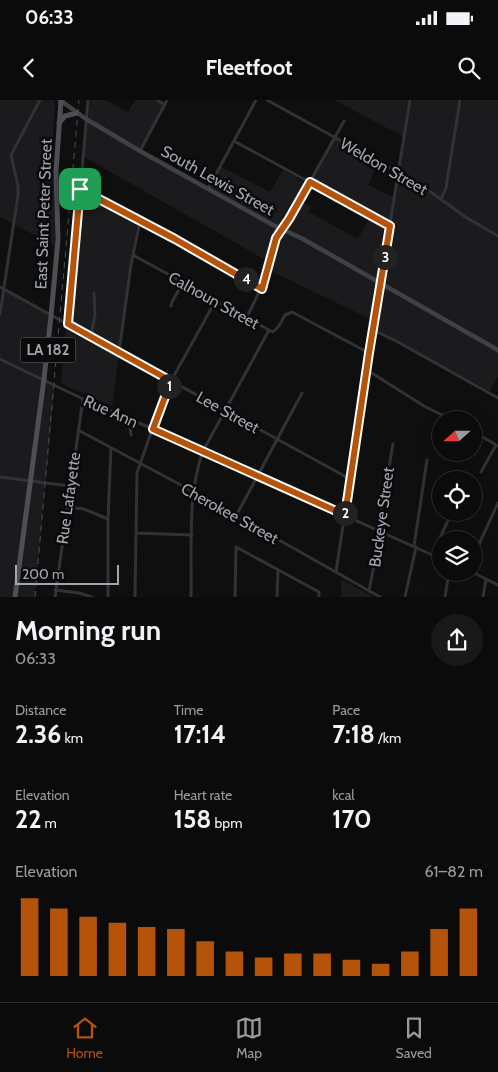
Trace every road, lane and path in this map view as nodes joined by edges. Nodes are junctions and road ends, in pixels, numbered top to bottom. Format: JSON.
{"nodes":[{"id":1,"x":40,"y":100,"type":"edge"},
{"id":2,"x":61,"y":100,"type":"edge"},
{"id":3,"x":88,"y":100,"type":"edge"},
{"id":4,"x":157,"y":100,"type":"edge"},
{"id":5,"x":167,"y":100,"type":"edge"},
{"id":6,"x":256,"y":100,"type":"edge"},
{"id":7,"x":267,"y":100,"type":"edge"},
{"id":8,"x":410,"y":100,"type":"edge"},
{"id":9,"x":460,"y":100,"type":"edge"},
{"id":10,"x":165,"y":105,"type":"junction"},
{"id":11,"x":77,"y":113,"type":"junction"},
{"id":12,"x":86,"y":119,"type":"junction"},
{"id":13,"x":344,"y":121,"type":"dead end"},
{"id":14,"x":59,"y":123,"type":"junction"},
{"id":15,"x":334,"y":137,"type":"junction"},
{"id":16,"x":234,"y":141,"type":"junction"},
{"id":17,"x":140,"y":151,"type":"junction"},
{"id":18,"x":398,"y":173,"type":"junction"},
{"id":19,"x":310,"y":182,"type":"junction"},
{"id":20,"x":80,"y":189,"type":"junction"},
{"id":21,"x":208,"y":190,"type":"junction"},
{"id":22,"x":441,"y":199,"type":"junction"},
{"id":23,"x":140,"y":221,"type":"junction"},
{"id":24,"x":390,"y":226,"type":"junction"},
{"id":25,"x":282,"y":229,"type":"junction"},
{"id":26,"x":498,"y":236,"type":"edge"},
{"id":27,"x":133,"y":255,"type":"junction"},
{"id":28,"x":183,"y":282,"type":"junction"},
{"id":29,"x":380,"y":283,"type":"junction"},
{"id":30,"x":2,"y":288,"type":"edge"},
{"id":31,"x":262,"y":289,"type":"junction"},
{"id":32,"x":94,"y":293,"type":"dead end"},
{"id":33,"x":216,"y":300,"type":"junction"},
{"id":34,"x":171,"y":306,"type":"dead end"},
{"id":35,"x":0,"y":314,"type":"edge"},
{"id":36,"x":51,"y":316,"type":"junction"},
{"id":37,"x":247,"y":317,"type":"junction"},
{"id":38,"x":68,"y":324,"type":"junction"},
{"id":39,"x":268,"y":330,"type":"junction"},
{"id":40,"x":373,"y":330,"type":"junction"},
{"id":41,"x":90,"y":336,"type":"junction"},
{"id":42,"x":498,"y":350,"type":"edge"},
{"id":43,"x":119,"y":352,"type":"junction"},
{"id":44,"x":369,"y":353,"type":"junction"},
{"id":45,"x":0,"y":359,"type":"edge"},
{"id":46,"x":367,"y":370,"type":"junction"},
{"id":47,"x":44,"y":379,"type":"junction"},
{"id":48,"x":171,"y":381,"type":"junction"},
{"id":49,"x":302,"y":393,"type":"dead end"},
{"id":50,"x":498,"y":398,"type":"edge"},
{"id":51,"x":83,"y":399,"type":"junction"},
{"id":52,"x":225,"y":410,"type":"junction"},
{"id":53,"x":434,"y":411,"type":"edge"},
{"id":54,"x":129,"y":419,"type":"junction"},
{"id":55,"x":153,"y":429,"type":"junction"},
{"id":56,"x":78,"y":430,"type":"junction"},
{"id":57,"x":131,"y":435,"type":"dead end"},
{"id":58,"x":482,"y":437,"type":"edge"},
{"id":59,"x":277,"y":439,"type":"junction"},
{"id":60,"x":392,"y":444,"type":"dead end"},
{"id":61,"x":497,"y":446,"type":"edge"},
{"id":62,"x":111,"y":448,"type":"junction"},
{"id":63,"x":203,"y":451,"type":"junction"},
{"id":64,"x":426,"y":460,"type":"dead end"},
{"id":65,"x":140,"y":463,"type":"junction"},
{"id":66,"x":482,"y":471,"type":"edge"},
{"id":67,"x":257,"y":476,"type":"junction"},
{"id":68,"x":0,"y":477,"type":"edge"},
{"id":69,"x":350,"y":479,"type":"junction"},
{"id":70,"x":30,"y":481,"type":"junction"},
{"id":71,"x":70,"y":486,"type":"junction"},
{"id":72,"x":194,"y":492,"type":"junction"},
{"id":73,"x":498,"y":503,"type":"edge"},
{"id":74,"x":67,"y":507,"type":"junction"},
{"id":75,"x":345,"y":515,"type":"junction"},
{"id":76,"x":236,"y":516,"type":"junction"},
{"id":77,"x":108,"y":519,"type":"junction"},
{"id":78,"x":380,"y":530,"type":"junction"},
{"id":79,"x":136,"y":532,"type":"junction"},
{"id":80,"x":192,"y":535,"type":"junction"},
{"id":81,"x":482,"y":538,"type":"edge"},
{"id":82,"x":415,"y":547,"type":"junction"},
{"id":83,"x":432,"y":555,"type":"edge"},
{"id":84,"x":278,"y":570,"type":"junction"},
{"id":85,"x":336,"y":572,"type":"junction"},
{"id":86,"x":482,"y":577,"type":"edge"},
{"id":87,"x":486,"y":579,"type":"junction"},
{"id":88,"x":448,"y":581,"type":"edge"},
{"id":89,"x":498,"y":585,"type":"edge"},
{"id":90,"x":56,"y":590,"type":"junction"},
{"id":91,"x":369,"y":591,"type":"junction"},
{"id":92,"x":15,"y":597,"type":"edge"},
{"id":93,"x":55,"y":597,"type":"edge"},
{"id":94,"x":92,"y":597,"type":"edge"},
{"id":95,"x":108,"y":597,"type":"edge"},
{"id":96,"x":135,"y":597,"type":"edge"},
{"id":97,"x":191,"y":597,"type":"edge"},
{"id":98,"x":236,"y":597,"type":"edge"},
{"id":99,"x":277,"y":597,"type":"edge"},
{"id":100,"x":319,"y":597,"type":"edge"},
{"id":101,"x":380,"y":597,"type":"edge"},
{"id":102,"x":405,"y":597,"type":"edge"},
{"id":103,"x":445,"y":597,"type":"edge"},
{"id":104,"x":483,"y":597,"type":"edge"}],
"edges":[{"from":1,"to":30,"type":"street"},
{"from":2,"to":11,"type":"main road","name":"South Lewis Street"},
{"from":2,"to":14,"type":"main road","name":"East Saint Peter Street","number":"LA 182"},
{"from":3,"to":12,"type":"street"},
{"from":4,"to":10,"type":"street"},
{"from":5,"to":10,"type":"street"},
{"from":6,"to":16,"type":"street"},
{"from":7,"to":15,"type":"street","name":"Weldon Street"},
{"from":8,"to":18,"type":"street"},
{"from":9,"to":22,"type":"street"},
{"from":10,"to":17,"type":"street"},
{"from":11,"to":12,"type":"main road","name":"South Lewis Street"},
{"from":11,"to":14,"type":"main road"},
{"from":12,"to":17,"type":"main road","name":"South Lewis Street"},
{"from":12,"to":20,"type":"street"},
{"from":13,"to":15,"type":"street"},
{"from":14,"to":36,"type":"main road","name":"East Saint Peter Street","number":"LA 182"},
{"from":15,"to":18,"type":"street","name":"Weldon Street"},
{"from":15,"to":19,"type":"street"},
{"from":16,"to":19,"type":"street"},
{"from":16,"to":21,"type":"street"},
{"from":17,"to":21,"type":"main road","name":"South Lewis Street"},
{"from":18,"to":22,"type":"street","name":"Weldon Street"},
{"from":18,"to":24,"type":"street"},
{"from":19,"to":24,"type":"street"},
{"from":19,"to":25,"type":"street"},
{"from":20,"to":23,"type":"street"},
{"from":20,"to":38,"type":"street"},
{"from":21,"to":25,"type":"main road","name":"South Lewis Street"},
{"from":22,"to":26,"type":"street","name":"Weldon Street"},
{"from":23,"to":27,"type":"street"},
{"from":23,"to":31,"type":"street"},
{"from":24,"to":29,"type":"street"},
{"from":25,"to":29,"type":"main road","name":"South Lewis Street"},
{"from":25,"to":31,"type":"street"},
{"from":27,"to":28,"type":"street","name":"Calhoun Street"},
{"from":27,"to":43,"type":"street"},
{"from":28,"to":33,"type":"street","name":"Calhoun Street"},
{"from":28,"to":34,"type":"street"},
{"from":29,"to":40,"type":"street"},
{"from":29,"to":42,"type":"main road","name":"South Lewis Street"},
{"from":30,"to":35,"type":"street"},
{"from":30,"to":36,"type":"street","name":"Lee Street"},
{"from":31,"to":37,"type":"street"},
{"from":32,"to":41,"type":"street"},
{"from":33,"to":37,"type":"street","name":"Calhoun Street"},
{"from":33,"to":48,"type":"street"},
{"from":36,"to":38,"type":"street","name":"Lee Street"},
{"from":36,"to":47,"type":"main road","name":"East Saint Peter Street","number":"LA 182"},
{"from":37,"to":39,"type":"street","name":"Calhoun Street"},
{"from":38,"to":41,"type":"street","name":"Lee Street"},
{"from":39,"to":44,"type":"street","name":"Calhoun Street"},
{"from":39,"to":52,"type":"street"},
{"from":40,"to":44,"type":"street"},
{"from":40,"to":50,"type":"street"},
{"from":41,"to":43,"type":"street","name":"Lee Street"},
{"from":43,"to":48,"type":"street","name":"Lee Street"},
{"from":44,"to":46,"type":"street"},
{"from":45,"to":47,"type":"street","name":"Rue Ann"},
{"from":46,"to":53,"type":"street"},
{"from":46,"to":69,"type":"street"},
{"from":47,"to":51,"type":"street","name":"Rue Ann"},
{"from":47,"to":70,"type":"main road","name":"East Saint Peter Street","number":"LA 182"},
{"from":48,"to":52,"type":"street","name":"Lee Street"},
{"from":48,"to":55,"type":"street"},
{"from":49,"to":59,"type":"street"},
{"from":51,"to":54,"type":"street","name":"Rue Ann"},
{"from":51,"to":56,"type":"street","name":"Rue Lafayette"},
{"from":52,"to":59,"type":"street","name":"Lee Street"},
{"from":52,"to":63,"type":"street"},
{"from":54,"to":55,"type":"street","name":"Rue Ann"},
{"from":54,"to":57,"type":"street"},
{"from":55,"to":63,"type":"street","name":"Rue Ann"},
{"from":55,"to":65,"type":"street"},
{"from":56,"to":62,"type":"street","name":"Cherokee Street"},
{"from":56,"to":71,"type":"street","name":"Rue Lafayette"},
{"from":58,"to":61,"type":"street"},
{"from":59,"to":67,"type":"street"},
{"from":59,"to":69,"type":"street","name":"Lee Street"},
{"from":60,"to":78,"type":"street","name":"Buckeye Street"},
{"from":61,"to":66,"type":"street"},
{"from":62,"to":65,"type":"street","name":"Cherokee Street"},
{"from":62,"to":77,"type":"street"},
{"from":63,"to":67,"type":"street","name":"Rue Ann"},
{"from":63,"to":72,"type":"street"},
{"from":64,"to":82,"type":"street"},
{"from":65,"to":72,"type":"street","name":"Cherokee Street"},
{"from":65,"to":79,"type":"street"},
{"from":67,"to":75,"type":"street","name":"Rue Ann"},
{"from":67,"to":76,"type":"street"},
{"from":68,"to":70,"type":"street"},
{"from":69,"to":75,"type":"street"},
{"from":70,"to":71,"type":"street"},
{"from":70,"to":92,"type":"main road","name":"East Saint Peter Street","number":"LA 182"},
{"from":71,"to":74,"type":"street","name":"Rue Lafayette"},
{"from":72,"to":76,"type":"street","name":"Cherokee Street"},
{"from":72,"to":80,"type":"street"},
{"from":73,"to":81,"type":"street"},
{"from":74,"to":77,"type":"street"},
{"from":74,"to":90,"type":"street","name":"Rue Lafayette"},
{"from":75,"to":78,"type":"street","name":"Rue Ann"},
{"from":75,"to":85,"type":"street"},
{"from":76,"to":85,"type":"street","name":"Cherokee Street"},
{"from":77,"to":95,"type":"street"},
{"from":78,"to":82,"type":"street","name":"Rue Ann"},
{"from":78,"to":91,"type":"street","name":"Buckeye Street"},
{"from":79,"to":80,"type":"street"},
{"from":79,"to":96,"type":"street"},
{"from":80,"to":97,"type":"street"},
{"from":82,"to":83,"type":"street","name":"Rue Ann"},
{"from":82,"to":102,"type":"street"},
{"from":84,"to":98,"type":"street"},
{"from":84,"to":99,"type":"street"},
{"from":84,"to":100,"type":"street"},
{"from":85,"to":91,"type":"street","name":"Cherokee Street"},
{"from":86,"to":87,"type":"street"},
{"from":87,"to":89,"type":"street"},
{"from":87,"to":104,"type":"street"},
{"from":88,"to":103,"type":"street"},
{"from":90,"to":93,"type":"street","name":"Rue Lafayette"},
{"from":90,"to":94,"type":"street"},
{"from":91,"to":101,"type":"street","name":"Cherokee Street"}]}
